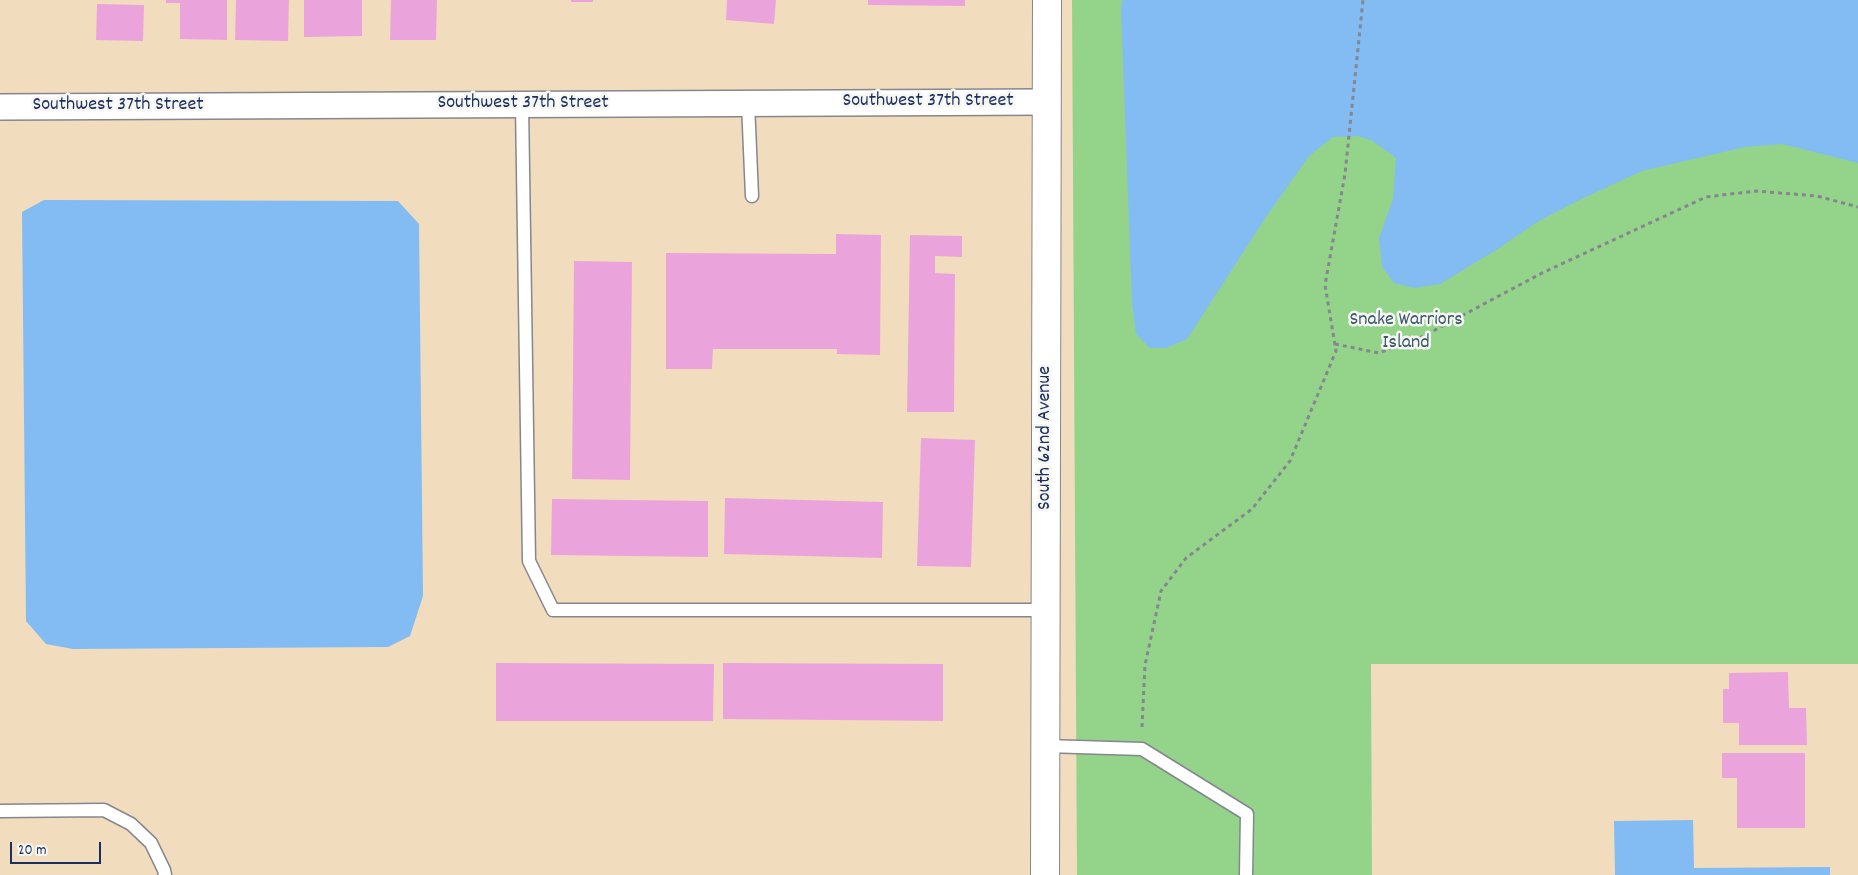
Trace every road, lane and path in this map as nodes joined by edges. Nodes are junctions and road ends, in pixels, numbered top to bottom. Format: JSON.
{"nodes":[{"id":1,"x":1047,"y":0,"type":"edge"},
{"id":2,"x":1363,"y":0,"type":"edge"},
{"id":3,"x":1046,"y":102,"type":"junction"},
{"id":4,"x":748,"y":103,"type":"junction"},
{"id":5,"x":522,"y":104,"type":"junction"},
{"id":6,"x":0,"y":107,"type":"edge"},
{"id":7,"x":752,"y":196,"type":"dead end"},
{"id":8,"x":1858,"y":208,"type":"edge"},
{"id":9,"x":1335,"y":344,"type":"junction"},
{"id":10,"x":1046,"y":610,"type":"junction"},
{"id":11,"x":1142,"y":734,"type":"dead end"},
{"id":12,"x":1046,"y":746,"type":"junction"},
{"id":13,"x":0,"y":811,"type":"edge"},
{"id":14,"x":165,"y":875,"type":"edge"},
{"id":15,"x":1045,"y":875,"type":"edge"},
{"id":16,"x":1246,"y":875,"type":"edge"}],
"edges":[{"from":1,"to":3,"type":"street","name":"South 62nd Avenue"},
{"from":2,"to":9,"type":"path"},
{"from":3,"to":4,"type":"street","name":"Southwest 37th Street"},
{"from":3,"to":10,"type":"street","name":"South 62nd Avenue"},
{"from":4,"to":5,"type":"street","name":"Southwest 37th Street"},
{"from":4,"to":7,"type":"lane"},
{"from":5,"to":6,"type":"street","name":"Southwest 37th Street"},
{"from":5,"to":10,"type":"lane"},
{"from":8,"to":9,"type":"path"},
{"from":9,"to":11,"type":"path"},
{"from":10,"to":12,"type":"street","name":"South 62nd Avenue"},
{"from":12,"to":15,"type":"street","name":"South 62nd Avenue"},
{"from":12,"to":16,"type":"lane"},
{"from":13,"to":14,"type":"lane"}]}
